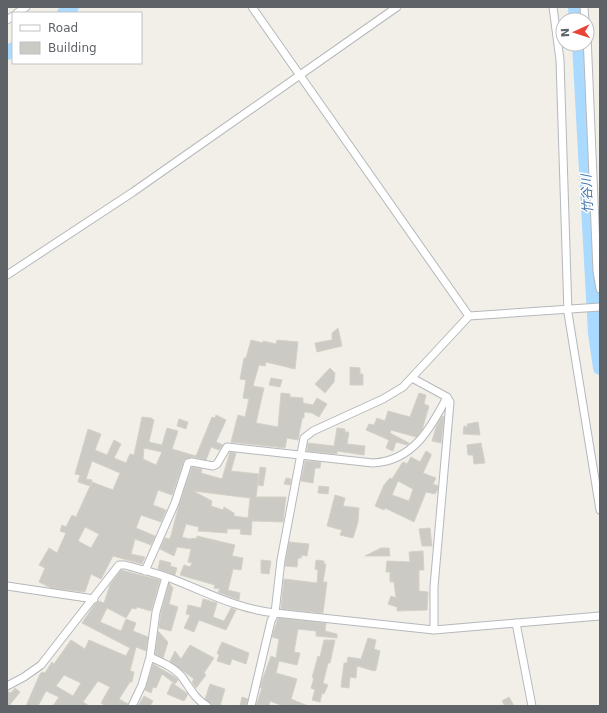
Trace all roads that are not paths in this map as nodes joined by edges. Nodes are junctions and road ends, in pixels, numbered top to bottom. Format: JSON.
{"nodes":[{"id":1,"x":252,"y":7,"type":"edge"},
{"id":2,"x":397,"y":7,"type":"edge"},
{"id":3,"x":554,"y":7,"type":"edge"},
{"id":4,"x":588,"y":52,"type":"edge"},
{"id":5,"x":300,"y":74,"type":"junction"},
{"id":6,"x":7,"y":275,"type":"edge"},
{"id":7,"x":600,"y":289,"type":"edge"},
{"id":8,"x":599,"y":306,"type":"edge"},
{"id":9,"x":570,"y":308,"type":"junction"},
{"id":10,"x":469,"y":316,"type":"junction"},
{"id":11,"x":412,"y":378,"type":"junction"},
{"id":12,"x":447,"y":397,"type":"junction"},
{"id":13,"x":300,"y":454,"type":"junction"},
{"id":14,"x":600,"y":510,"type":"edge"},
{"id":15,"x":145,"y":571,"type":"junction"},
{"id":16,"x":166,"y":577,"type":"junction"},
{"id":17,"x":7,"y":586,"type":"edge"},
{"id":18,"x":94,"y":599,"type":"junction"},
{"id":19,"x":275,"y":613,"type":"junction"},
{"id":20,"x":600,"y":616,"type":"edge"},
{"id":21,"x":516,"y":623,"type":"junction"},
{"id":22,"x":434,"y":630,"type":"junction"},
{"id":23,"x":150,"y":657,"type":"junction"},
{"id":24,"x":7,"y":686,"type":"edge"},
{"id":25,"x":132,"y":706,"type":"edge"},
{"id":26,"x":206,"y":706,"type":"edge"},
{"id":27,"x":251,"y":706,"type":"edge"},
{"id":28,"x":532,"y":706,"type":"edge"}],
"edges":[{"from":1,"to":5,"type":"street"},
{"from":2,"to":5,"type":"street"},
{"from":3,"to":9,"type":"street"},
{"from":4,"to":7,"type":"street"},
{"from":5,"to":6,"type":"street"},
{"from":5,"to":10,"type":"street"},
{"from":8,"to":9,"type":"street"},
{"from":9,"to":10,"type":"street"},
{"from":9,"to":14,"type":"street"},
{"from":10,"to":11,"type":"street"},
{"from":11,"to":12,"type":"street"},
{"from":11,"to":13,"type":"street"},
{"from":12,"to":13,"type":"street"},
{"from":12,"to":22,"type":"street"},
{"from":13,"to":15,"type":"street"},
{"from":13,"to":19,"type":"street"},
{"from":15,"to":16,"type":"street"},
{"from":15,"to":18,"type":"street"},
{"from":16,"to":19,"type":"street"},
{"from":16,"to":23,"type":"street"},
{"from":17,"to":18,"type":"street"},
{"from":18,"to":24,"type":"street"},
{"from":19,"to":22,"type":"street"},
{"from":19,"to":27,"type":"street"},
{"from":20,"to":21,"type":"street"},
{"from":21,"to":22,"type":"street"},
{"from":21,"to":28,"type":"street"},
{"from":23,"to":25,"type":"street"},
{"from":23,"to":26,"type":"street"}]}
